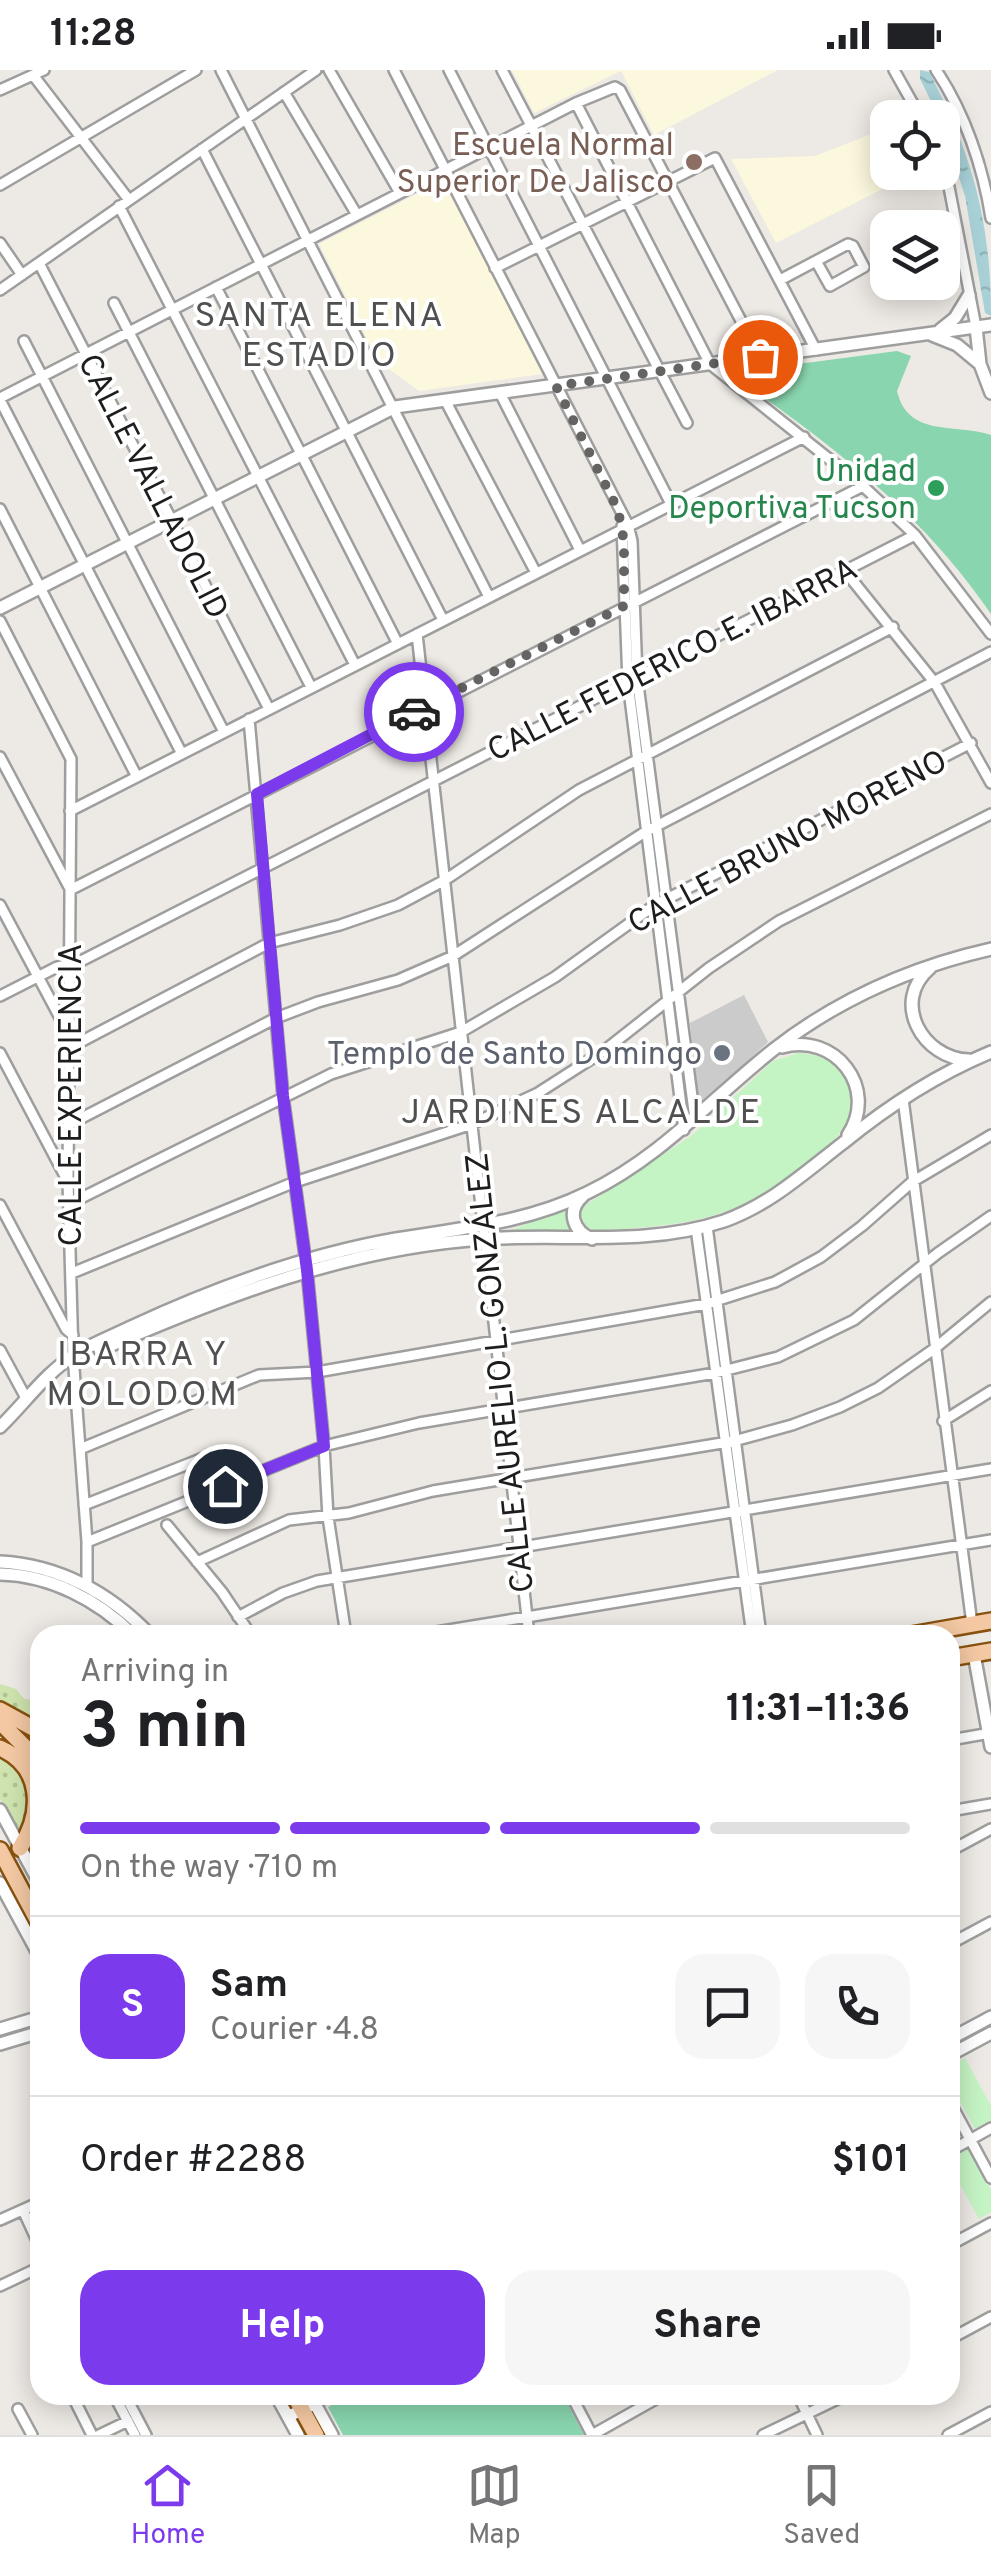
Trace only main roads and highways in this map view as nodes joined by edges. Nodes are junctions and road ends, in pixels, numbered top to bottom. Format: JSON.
{"nodes":[{"id":1,"x":991,"y":1621,"type":"edge"},
{"id":2,"x":960,"y":1626,"type":"edge"},
{"id":3,"x":0,"y":1710,"type":"edge"},
{"id":4,"x":0,"y":1722,"type":"edge"},
{"id":5,"x":30,"y":1726,"type":"edge"},
{"id":6,"x":30,"y":1745,"type":"edge"},
{"id":7,"x":0,"y":1746,"type":"edge"},
{"id":8,"x":30,"y":1747,"type":"edge"},
{"id":9,"x":30,"y":1776,"type":"edge"},
{"id":10,"x":30,"y":1830,"type":"edge"},
{"id":11,"x":30,"y":1840,"type":"edge"},
{"id":12,"x":20,"y":1848,"type":"junction"},
{"id":13,"x":1,"y":1856,"type":"edge"},
{"id":14,"x":30,"y":1907,"type":"edge"},
{"id":15,"x":300,"y":2405,"type":"edge"},
{"id":16,"x":316,"y":2435,"type":"edge"}],
"edges":[{"from":1,"to":2,"type":"main road"},
{"from":3,"to":5,"type":"main road"},
{"from":4,"to":6,"type":"main road"},
{"from":7,"to":8,"type":"main road"},
{"from":7,"to":9,"type":"main road"},
{"from":10,"to":12,"type":"main road"},
{"from":11,"to":12,"type":"main road"},
{"from":12,"to":13,"type":"main road"},
{"from":13,"to":14,"type":"main road"},
{"from":15,"to":16,"type":"main road"}]}
